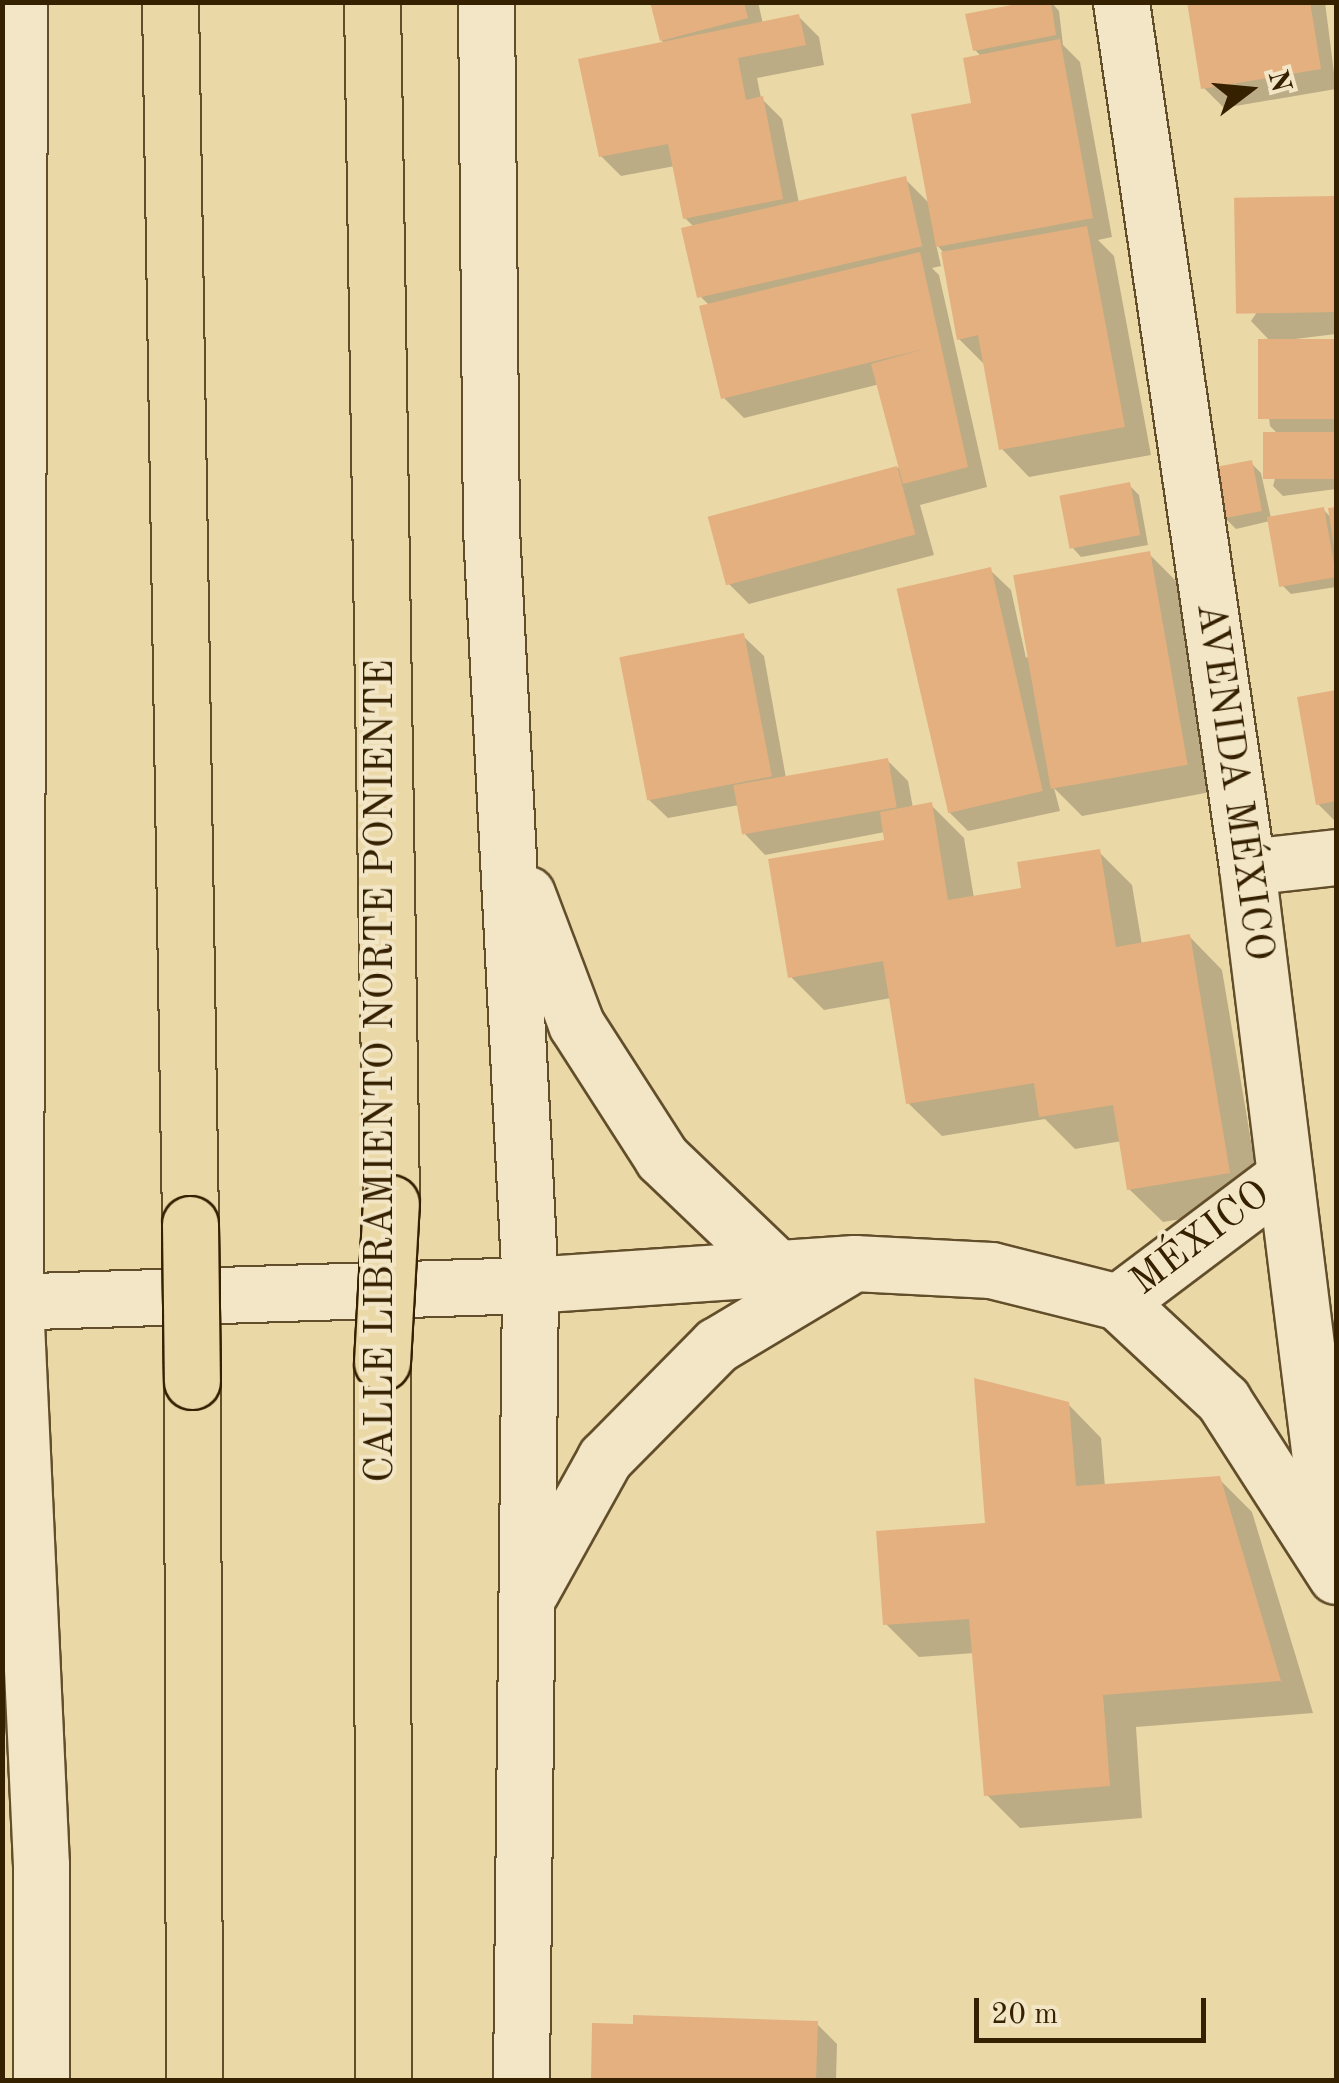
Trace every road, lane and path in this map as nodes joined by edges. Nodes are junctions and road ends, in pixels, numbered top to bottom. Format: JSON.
{"nodes":[{"id":1,"x":19,"y":2,"type":"edge"},
{"id":2,"x":170,"y":2,"type":"edge"},
{"id":3,"x":372,"y":2,"type":"edge"},
{"id":4,"x":486,"y":2,"type":"edge"},
{"id":5,"x":1120,"y":2,"type":"edge"},
{"id":6,"x":10,"y":824,"type":"edge"},
{"id":7,"x":509,"y":846,"type":"junction"},
{"id":8,"x":1336,"y":857,"type":"edge"},
{"id":9,"x":1247,"y":867,"type":"junction"},
{"id":10,"x":1284,"y":1176,"type":"junction"},
{"id":11,"x":854,"y":1263,"type":"junction"},
{"id":12,"x":777,"y":1268,"type":"junction"},
{"id":13,"x":530,"y":1285,"type":"junction"},
{"id":14,"x":9,"y":1302,"type":"edge"},
{"id":15,"x":1118,"y":1302,"type":"junction"},
{"id":16,"x":1335,"y":1570,"type":"edge"},
{"id":17,"x":526,"y":1598,"type":"junction"},
{"id":18,"x":2,"y":1775,"type":"edge"},
{"id":19,"x":41,"y":1864,"type":"junction"},
{"id":20,"x":41,"y":2080,"type":"edge"},
{"id":21,"x":194,"y":2080,"type":"edge"},
{"id":22,"x":384,"y":2080,"type":"edge"},
{"id":23,"x":521,"y":2080,"type":"edge"}],
"edges":[{"from":1,"to":6,"type":"street"},
{"from":2,"to":21,"type":"highway","bridge":true},
{"from":3,"to":22,"type":"highway","name":"CALLE LIBRAMIENTO NORTE PONIENTE","bridge":true},
{"from":4,"to":7,"type":"street"},
{"from":5,"to":9,"type":"street","name":"AVENIDA MÉXICO"},
{"from":6,"to":14,"type":"street"},
{"from":7,"to":12,"type":"street"},
{"from":7,"to":13,"type":"street"},
{"from":8,"to":9,"type":"street"},
{"from":9,"to":10,"type":"street","name":"AVENIDA MÉXICO"},
{"from":10,"to":15,"type":"street","name":"MÉXICO"},
{"from":10,"to":16,"type":"street","name":"AVENIDA MÉXICO"},
{"from":11,"to":12,"type":"street"},
{"from":11,"to":15,"type":"street"},
{"from":11,"to":17,"type":"street"},
{"from":12,"to":13,"type":"street"},
{"from":13,"to":14,"type":"street"},
{"from":13,"to":17,"type":"street"},
{"from":14,"to":19,"type":"street"},
{"from":15,"to":16,"type":"street"},
{"from":17,"to":23,"type":"street"},
{"from":18,"to":19,"type":"street"},
{"from":19,"to":20,"type":"street"}]}
